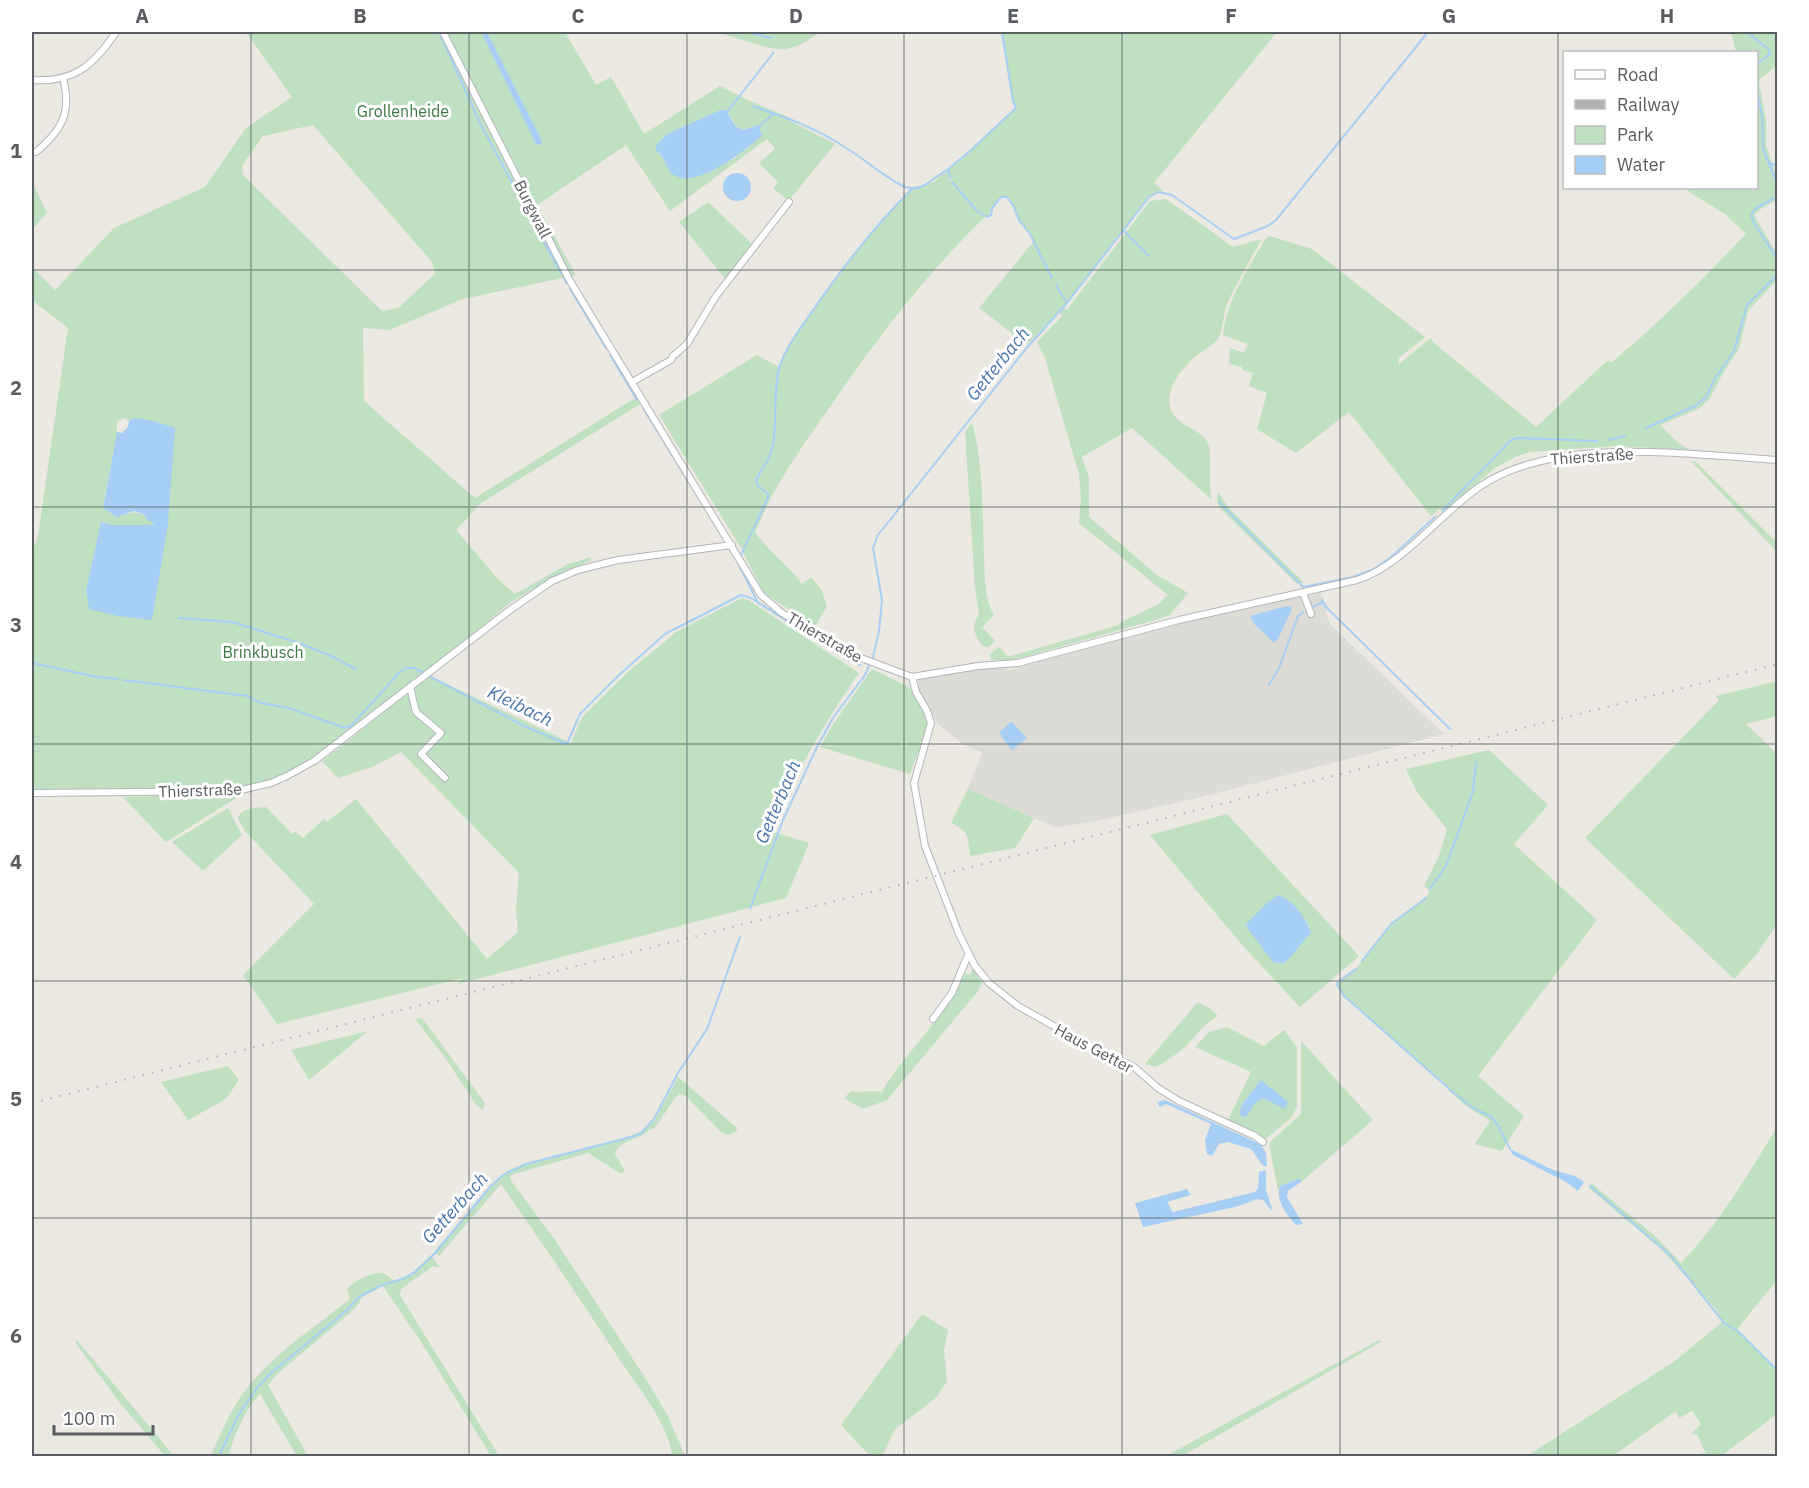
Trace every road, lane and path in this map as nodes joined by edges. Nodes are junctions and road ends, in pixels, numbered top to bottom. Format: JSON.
{"nodes":[{"id":1,"x":116,"y":32,"type":"edge"},
{"id":2,"x":443,"y":32,"type":"edge"},
{"id":3,"x":63,"y":78,"type":"junction"},
{"id":4,"x":32,"y":80,"type":"edge"},
{"id":5,"x":36,"y":152,"type":"dead end"},
{"id":6,"x":789,"y":202,"type":"dead end"},
{"id":7,"x":632,"y":382,"type":"junction"},
{"id":8,"x":1778,"y":460,"type":"edge"},
{"id":9,"x":732,"y":545,"type":"junction"},
{"id":10,"x":1303,"y":593,"type":"junction"},
{"id":11,"x":1311,"y":614,"type":"dead end"},
{"id":12,"x":912,"y":677,"type":"junction"},
{"id":13,"x":410,"y":687,"type":"junction"},
{"id":14,"x":445,"y":778,"type":"dead end"},
{"id":15,"x":32,"y":793,"type":"edge"},
{"id":16,"x":969,"y":955,"type":"junction"},
{"id":17,"x":933,"y":1019,"type":"dead end"},
{"id":18,"x":1263,"y":1142,"type":"dead end"}],
"edges":[{"from":1,"to":3,"type":"street"},
{"from":2,"to":7,"type":"street","name":"Burgwall"},
{"from":3,"to":4,"type":"street"},
{"from":3,"to":5,"type":"street"},
{"from":6,"to":7,"type":"street"},
{"from":7,"to":9,"type":"street","name":"Burgwall"},
{"from":8,"to":10,"type":"street","name":"Thierstraße"},
{"from":9,"to":12,"type":"street","name":"Thierstraße"},
{"from":9,"to":13,"type":"street","name":"Thierstraße"},
{"from":10,"to":11,"type":"street"},
{"from":10,"to":12,"type":"street","name":"Thierstraße"},
{"from":12,"to":16,"type":"street","name":"Haus Getter"},
{"from":13,"to":14,"type":"street"},
{"from":13,"to":15,"type":"street","name":"Thierstraße"},
{"from":16,"to":17,"type":"street"},
{"from":16,"to":18,"type":"street","name":"Haus Getter"}]}
